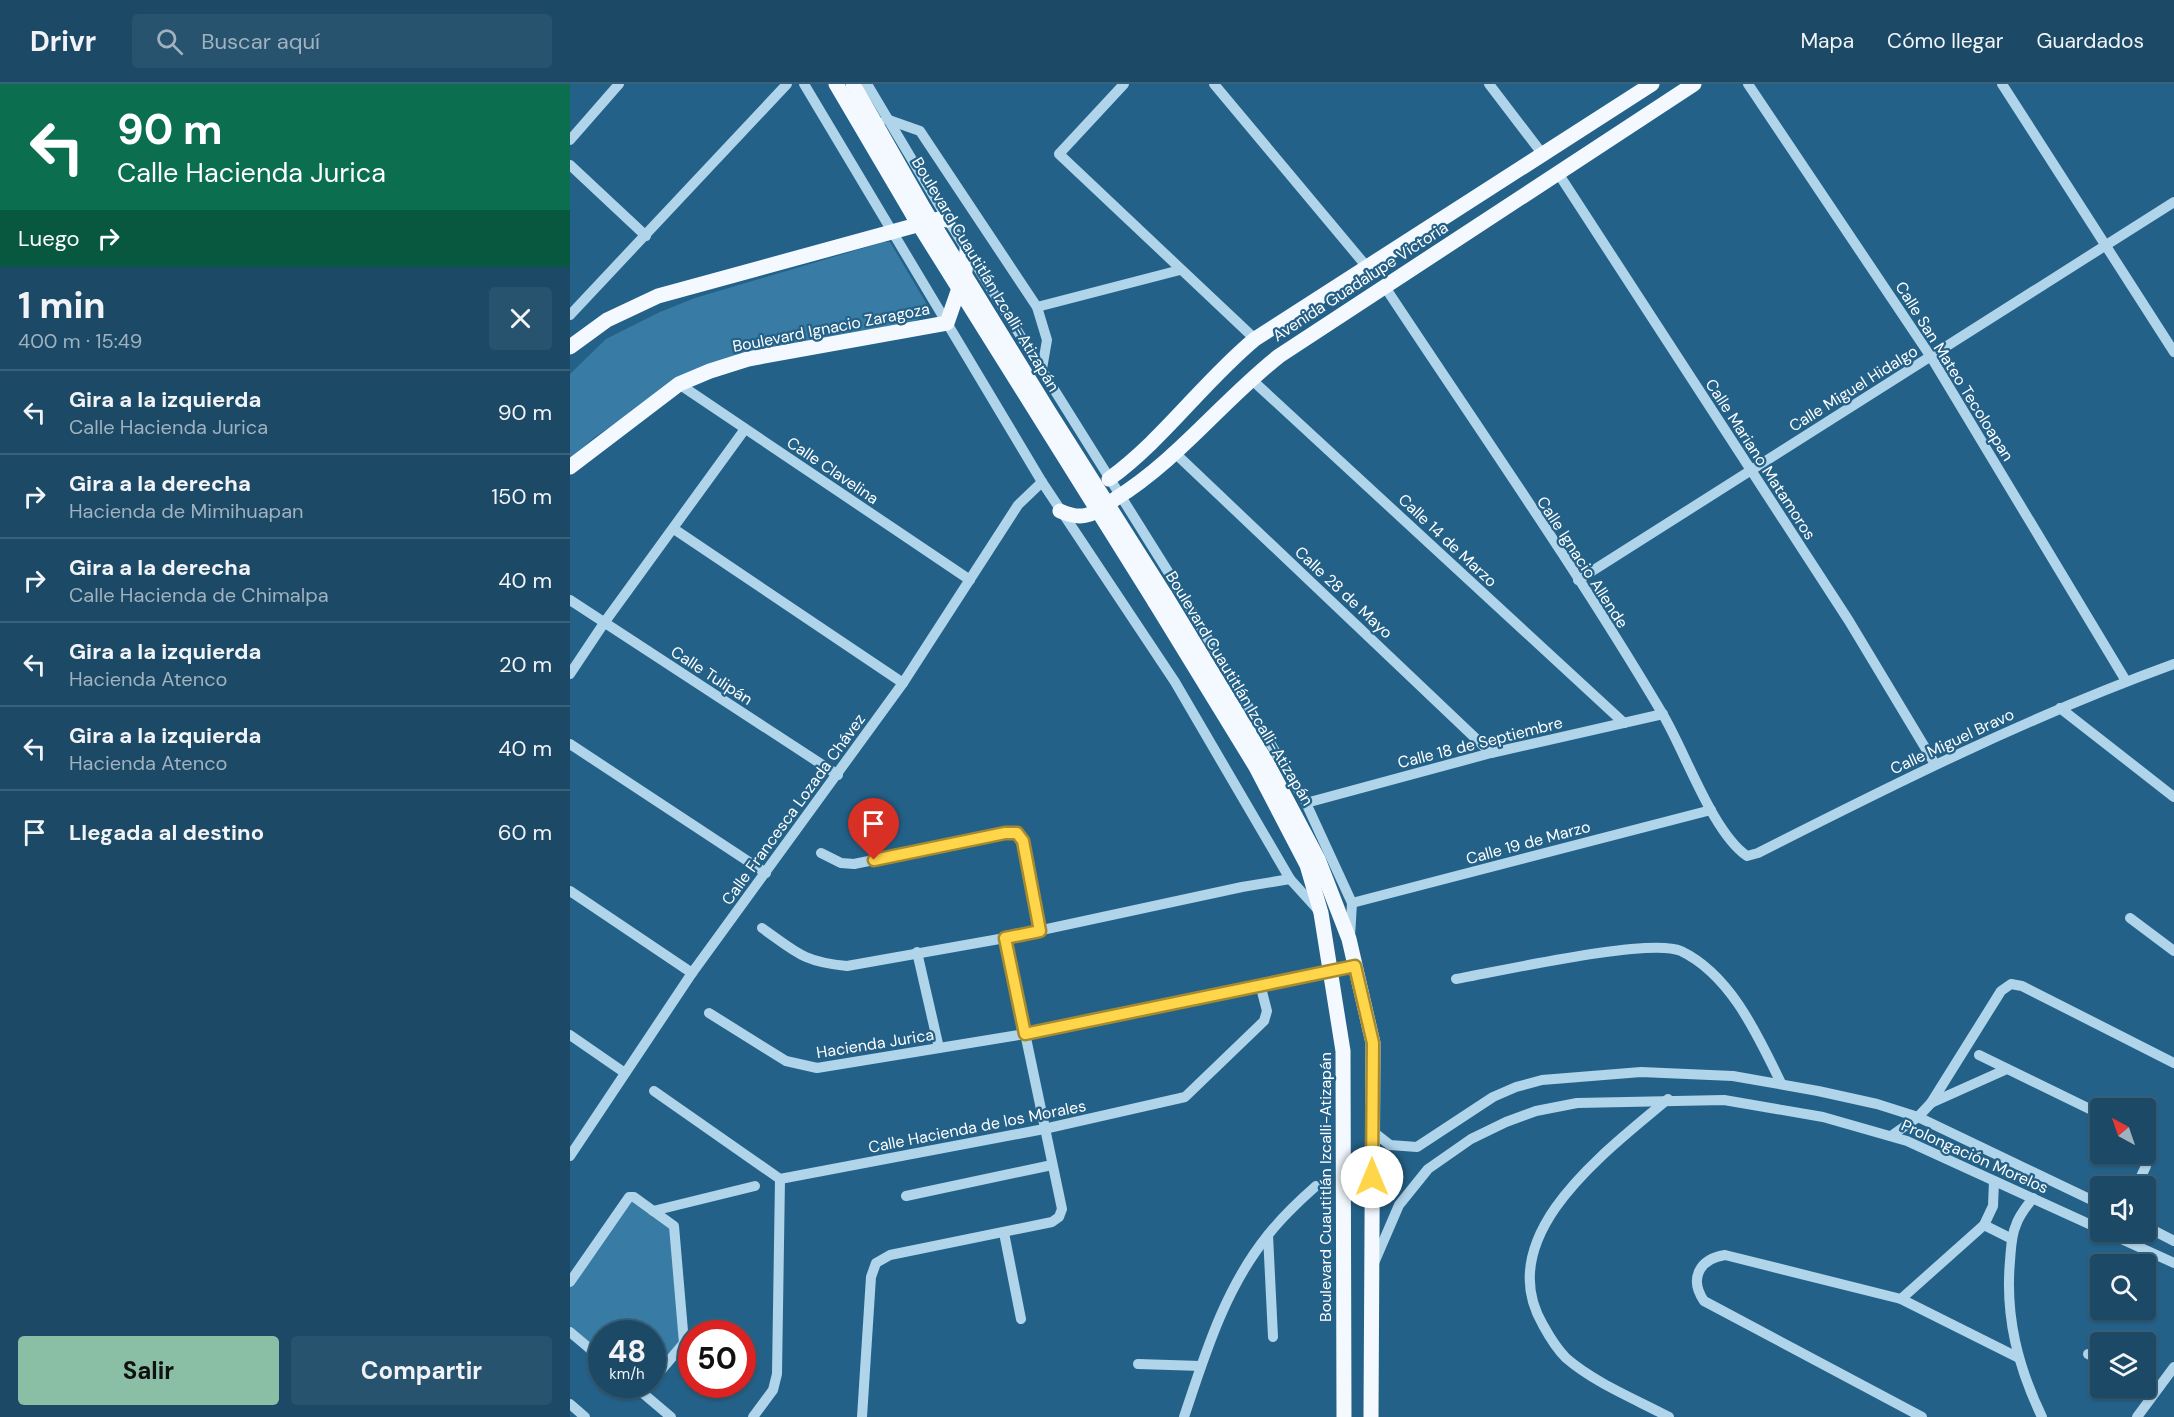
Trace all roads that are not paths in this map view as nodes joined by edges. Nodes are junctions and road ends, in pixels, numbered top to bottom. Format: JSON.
{"nodes":[{"id":1,"x":619,"y":84,"type":"edge"},
{"id":2,"x":787,"y":84,"type":"edge"},
{"id":3,"x":804,"y":84,"type":"edge"},
{"id":4,"x":836,"y":84,"type":"edge"},
{"id":5,"x":853,"y":84,"type":"edge"},
{"id":6,"x":867,"y":84,"type":"edge"},
{"id":7,"x":1124,"y":84,"type":"edge"},
{"id":8,"x":1214,"y":84,"type":"edge"},
{"id":9,"x":1489,"y":84,"type":"edge"},
{"id":10,"x":1652,"y":84,"type":"edge"},
{"id":11,"x":1694,"y":84,"type":"edge"},
{"id":12,"x":1748,"y":84,"type":"edge"},
{"id":13,"x":2002,"y":84,"type":"edge"},
{"id":14,"x":886,"y":119,"type":"junction"},
{"id":15,"x":570,"y":140,"type":"edge"},
{"id":16,"x":1544,"y":156,"type":"junction"},
{"id":17,"x":570,"y":165,"type":"edge"},
{"id":18,"x":1558,"y":173,"type":"junction"},
{"id":19,"x":2174,"y":202,"type":"edge"},
{"id":20,"x":948,"y":220,"type":"junction"},
{"id":21,"x":895,"y":232,"type":"junction"},
{"id":22,"x":646,"y":236,"type":"junction"},
{"id":23,"x":2106,"y":246,"type":"junction"},
{"id":24,"x":967,"y":250,"type":"junction"},
{"id":25,"x":1367,"y":267,"type":"junction"},
{"id":26,"x":1180,"y":270,"type":"junction"},
{"id":27,"x":1384,"y":287,"type":"junction"},
{"id":28,"x":1037,"y":307,"type":"junction"},
{"id":29,"x":570,"y":315,"type":"edge"},
{"id":30,"x":946,"y":323,"type":"junction"},
{"id":31,"x":1255,"y":339,"type":"junction"},
{"id":32,"x":570,"y":346,"type":"edge"},
{"id":33,"x":2174,"y":352,"type":"edge"},
{"id":34,"x":1930,"y":357,"type":"junction"},
{"id":35,"x":1042,"y":369,"type":"junction"},
{"id":36,"x":1251,"y":379,"type":"junction"},
{"id":37,"x":679,"y":384,"type":"junction"},
{"id":38,"x":745,"y":429,"type":"junction"},
{"id":39,"x":1176,"y":454,"type":"junction"},
{"id":40,"x":570,"y":467,"type":"edge"},
{"id":41,"x":1750,"y":471,"type":"junction"},
{"id":42,"x":1109,"y":479,"type":"junction"},
{"id":43,"x":1042,"y":482,"type":"junction"},
{"id":44,"x":1120,"y":496,"type":"junction"},
{"id":45,"x":1060,"y":511,"type":"junction"},
{"id":46,"x":674,"y":528,"type":"junction"},
{"id":47,"x":970,"y":580,"type":"junction"},
{"id":48,"x":1578,"y":580,"type":"junction"},
{"id":49,"x":570,"y":600,"type":"edge"},
{"id":50,"x":604,"y":623,"type":"junction"},
{"id":51,"x":2174,"y":664,"type":"edge"},
{"id":52,"x":570,"y":674,"type":"edge"},
{"id":53,"x":2126,"y":681,"type":"junction"},
{"id":54,"x":903,"y":683,"type":"junction"},
{"id":55,"x":2060,"y":708,"type":"junction"},
{"id":56,"x":1663,"y":714,"type":"junction"},
{"id":57,"x":1624,"y":723,"type":"junction"},
{"id":58,"x":570,"y":744,"type":"edge"},
{"id":59,"x":1491,"y":753,"type":"junction"},
{"id":60,"x":1935,"y":764,"type":"junction"},
{"id":61,"x":838,"y":775,"type":"junction"},
{"id":62,"x":2174,"y":797,"type":"edge"},
{"id":63,"x":1306,"y":803,"type":"junction"},
{"id":64,"x":1711,"y":810,"type":"junction"},
{"id":65,"x":821,"y":853,"type":"dead end"},
{"id":66,"x":1747,"y":856,"type":"joint"},
{"id":67,"x":1312,"y":862,"type":"junction"},
{"id":68,"x":765,"y":873,"type":"junction"},
{"id":69,"x":1290,"y":879,"type":"junction"},
{"id":70,"x":570,"y":891,"type":"edge"},
{"id":71,"x":1352,"y":903,"type":"junction"},
{"id":72,"x":1321,"y":913,"type":"junction"},
{"id":73,"x":2130,"y":918,"type":"dead end"},
{"id":74,"x":762,"y":928,"type":"dead end"},
{"id":75,"x":1040,"y":931,"type":"junction"},
{"id":76,"x":1005,"y":938,"type":"junction"},
{"id":77,"x":1349,"y":939,"type":"junction"},
{"id":78,"x":2174,"y":951,"type":"edge"},
{"id":79,"x":917,"y":952,"type":"junction"},
{"id":80,"x":1355,"y":966,"type":"junction"},
{"id":81,"x":1330,"y":970,"type":"junction"},
{"id":82,"x":692,"y":974,"type":"junction"},
{"id":83,"x":1456,"y":979,"type":"dead end"},
{"id":84,"x":1260,"y":984,"type":"junction"},
{"id":85,"x":709,"y":1012,"type":"dead end"},
{"id":86,"x":1025,"y":1034,"type":"junction"},
{"id":87,"x":570,"y":1035,"type":"edge"},
{"id":88,"x":939,"y":1048,"type":"junction"},
{"id":89,"x":1978,"y":1055,"type":"dead end"},
{"id":90,"x":2174,"y":1063,"type":"edge"},
{"id":91,"x":2007,"y":1069,"type":"junction"},
{"id":92,"x":624,"y":1072,"type":"junction"},
{"id":93,"x":1781,"y":1083,"type":"junction"},
{"id":94,"x":654,"y":1091,"type":"dead end"},
{"id":95,"x":1668,"y":1099,"type":"junction"},
{"id":96,"x":1931,"y":1103,"type":"junction"},
{"id":97,"x":2090,"y":1109,"type":"edge"},
{"id":98,"x":1918,"y":1117,"type":"junction"},
{"id":99,"x":1044,"y":1129,"type":"junction"},
{"id":100,"x":1372,"y":1131,"type":"junction"},
{"id":101,"x":1891,"y":1136,"type":"junction"},
{"id":102,"x":570,"y":1156,"type":"edge"},
{"id":103,"x":1052,"y":1165,"type":"junction"},
{"id":104,"x":780,"y":1179,"type":"junction"},
{"id":105,"x":1994,"y":1181,"type":"junction"},
{"id":106,"x":755,"y":1186,"type":"dead end"},
{"id":107,"x":1316,"y":1186,"type":"dead end"},
{"id":108,"x":906,"y":1196,"type":"dead end"},
{"id":109,"x":2033,"y":1198,"type":"junction"},
{"id":110,"x":2090,"y":1199,"type":"edge"},
{"id":111,"x":653,"y":1211,"type":"junction"},
{"id":112,"x":2090,"y":1224,"type":"edge"},
{"id":113,"x":1984,"y":1225,"type":"junction"},
{"id":114,"x":2156,"y":1232,"type":"edge"},
{"id":115,"x":1004,"y":1233,"type":"junction"},
{"id":116,"x":1268,"y":1235,"type":"junction"},
{"id":117,"x":2012,"y":1239,"type":"junction"},
{"id":118,"x":2174,"y":1241,"type":"edge"},
{"id":119,"x":2128,"y":1242,"type":"edge"},
{"id":120,"x":2174,"y":1263,"type":"edge"},
{"id":121,"x":1371,"y":1268,"type":"junction"},
{"id":122,"x":570,"y":1282,"type":"edge"},
{"id":123,"x":1900,"y":1299,"type":"junction"},
{"id":124,"x":1021,"y":1319,"type":"dead end"},
{"id":125,"x":570,"y":1332,"type":"edge"},
{"id":126,"x":1274,"y":1337,"type":"dead end"},
{"id":127,"x":588,"y":1347,"type":"edge"},
{"id":128,"x":2017,"y":1357,"type":"junction"},
{"id":129,"x":1138,"y":1364,"type":"dead end"},
{"id":130,"x":666,"y":1366,"type":"edge"},
{"id":131,"x":1201,"y":1366,"type":"junction"},
{"id":132,"x":2174,"y":1367,"type":"edge"},
{"id":133,"x":2156,"y":1386,"type":"edge"},
{"id":134,"x":2159,"y":1387,"type":"junction"},
{"id":135,"x":653,"y":1398,"type":"edge"},
{"id":136,"x":570,"y":1404,"type":"edge"},
{"id":137,"x":585,"y":1417,"type":"edge"},
{"id":138,"x":671,"y":1417,"type":"edge"},
{"id":139,"x":753,"y":1417,"type":"edge"},
{"id":140,"x":862,"y":1417,"type":"edge"},
{"id":141,"x":1184,"y":1417,"type":"edge"},
{"id":142,"x":1344,"y":1417,"type":"edge"},
{"id":143,"x":1371,"y":1417,"type":"edge"},
{"id":144,"x":1669,"y":1417,"type":"edge"},
{"id":145,"x":1922,"y":1417,"type":"edge"},
{"id":146,"x":2042,"y":1417,"type":"edge"},
{"id":147,"x":2137,"y":1417,"type":"edge"}],
"edges":[{"from":1,"to":15,"type":"street"},
{"from":2,"to":22,"type":"street"},
{"from":3,"to":21,"type":"street"},
{"from":4,"to":67,"type":"main road","name":"Boulevard Cuautitlán Izcalli-Atizapán","bridge":true},
{"from":5,"to":67,"type":"main road","name":"Boulevard Cuautitlán Izcalli-Atizapán","bridge":true},
{"from":6,"to":14,"type":"street"},
{"from":7,"to":26,"type":"street"},
{"from":8,"to":25,"type":"street"},
{"from":9,"to":16,"type":"street"},
{"from":10,"to":16,"type":"main road","name":"Avenida Guadalupe Victoria"},
{"from":11,"to":18,"type":"main road","name":"Avenida Guadalupe Victoria"},
{"from":12,"to":34,"type":"street","name":"Calle San Mateo Tecoloapan"},
{"from":13,"to":23,"type":"street"},
{"from":14,"to":20,"type":"street"},
{"from":14,"to":28,"type":"street"},
{"from":16,"to":25,"type":"main road","name":"Avenida Guadalupe Victoria"},
{"from":17,"to":22,"type":"street"},
{"from":18,"to":27,"type":"main road","name":"Avenida Guadalupe Victoria"},
{"from":18,"to":41,"type":"street","name":"Calle Mariano Matamoros"},
{"from":19,"to":23,"type":"street","name":"Calle Miguel Hidalgo"},
{"from":20,"to":21,"type":"main road"},
{"from":20,"to":24,"type":"street"},
{"from":21,"to":30,"type":"street"},
{"from":21,"to":32,"type":"main road"},
{"from":22,"to":29,"type":"street"},
{"from":23,"to":33,"type":"street"},
{"from":23,"to":34,"type":"street","name":"Calle Miguel Hidalgo"},
{"from":24,"to":30,"type":"main road","name":"Boulevard Ignacio Zaragoza"},
{"from":24,"to":35,"type":"street"},
{"from":25,"to":31,"type":"main road","name":"Avenida Guadalupe Victoria"},
{"from":26,"to":28,"type":"street"},
{"from":26,"to":31,"type":"street"},
{"from":27,"to":36,"type":"main road","name":"Avenida Guadalupe Victoria"},
{"from":27,"to":48,"type":"street","name":"Calle Ignacio Allende"},
{"from":28,"to":35,"type":"street"},
{"from":30,"to":37,"type":"main road","name":"Boulevard Ignacio Zaragoza"},
{"from":30,"to":43,"type":"street"},
{"from":31,"to":42,"type":"main road","name":"Avenida Guadalupe Victoria"},
{"from":34,"to":41,"type":"street","name":"Calle Miguel Hidalgo"},
{"from":34,"to":53,"type":"street","name":"Calle San Mateo Tecoloapan"},
{"from":35,"to":42,"type":"street"},
{"from":36,"to":39,"type":"main road","name":"Avenida Guadalupe Victoria"},
{"from":36,"to":57,"type":"street","name":"Calle 14 de Marzo"},
{"from":37,"to":38,"type":"street","name":"Calle Clavelina"},
{"from":37,"to":40,"type":"main road","name":"Boulevard Ignacio Zaragoza"},
{"from":38,"to":46,"type":"street"},
{"from":38,"to":47,"type":"street","name":"Calle Clavelina"},
{"from":39,"to":44,"type":"main road","name":"Avenida Guadalupe Victoria"},
{"from":39,"to":59,"type":"street","name":"Calle 28 de Mayo"},
{"from":41,"to":48,"type":"street","name":"Calle Miguel Hidalgo"},
{"from":41,"to":60,"type":"street","name":"Calle Mariano Matamoros"},
{"from":42,"to":44,"type":"street"},
{"from":43,"to":45,"type":"street"},
{"from":43,"to":47,"type":"street","name":"Calle Francesca Lozada Chávez"},
{"from":44,"to":45,"type":"main road","name":"Avenida Guadalupe Victoria"},
{"from":44,"to":63,"type":"street"},
{"from":45,"to":69,"type":"street"},
{"from":46,"to":50,"type":"street"},
{"from":46,"to":54,"type":"street"},
{"from":47,"to":54,"type":"street","name":"Calle Francesca Lozada Chávez"},
{"from":48,"to":56,"type":"street","name":"Calle Ignacio Allende"},
{"from":49,"to":50,"type":"street","name":"Calle Tulipán"},
{"from":50,"to":52,"type":"street"},
{"from":50,"to":61,"type":"street","name":"Calle Tulipán"},
{"from":51,"to":53,"type":"street","name":"Calle Miguel Bravo"},
{"from":53,"to":55,"type":"street","name":"Calle Miguel Bravo"},
{"from":54,"to":61,"type":"street","name":"Calle Francesca Lozada Chávez"},
{"from":55,"to":60,"type":"street","name":"Calle Miguel Bravo"},
{"from":55,"to":62,"type":"street"},
{"from":56,"to":57,"type":"street","name":"Calle 18 de Septiembre"},
{"from":56,"to":64,"type":"street","name":"Calle Ignacio Allende"},
{"from":57,"to":59,"type":"street","name":"Calle 18 de Septiembre"},
{"from":58,"to":68,"type":"street"},
{"from":59,"to":63,"type":"street","name":"Calle 18 de Septiembre"},
{"from":60,"to":66,"type":"street","name":"Calle Miguel Bravo"},
{"from":61,"to":68,"type":"street","name":"Calle Francesca Lozada Chávez"},
{"from":63,"to":71,"type":"street"},
{"from":64,"to":66,"type":"street","name":"Calle Ignacio Allende"},
{"from":64,"to":71,"type":"street","name":"Calle 19 de Marzo"},
{"from":65,"to":75,"type":"street"},
{"from":67,"to":72,"type":"main road","name":"Boulevard Cuautitlán Izcalli-Atizapán"},
{"from":67,"to":77,"type":"main road","name":"Boulevard Cuautitlán Izcalli-Atizapán"},
{"from":68,"to":82,"type":"street","name":"Calle Francesca Lozada Chávez"},
{"from":69,"to":72,"type":"street"},
{"from":69,"to":75,"type":"street"},
{"from":70,"to":82,"type":"street"},
{"from":71,"to":77,"type":"street"},
{"from":72,"to":81,"type":"main road","name":"Boulevard Cuautitlán Izcalli-Atizapán"},
{"from":73,"to":78,"type":"street"},
{"from":74,"to":79,"type":"street"},
{"from":75,"to":76,"type":"street"},
{"from":76,"to":79,"type":"street"},
{"from":76,"to":86,"type":"street"},
{"from":77,"to":80,"type":"main road","name":"Boulevard Cuautitlán Izcalli-Atizapán"},
{"from":79,"to":88,"type":"street"},
{"from":80,"to":81,"type":"street","name":"Hacienda Jurica"},
{"from":80,"to":100,"type":"main road","name":"Boulevard Cuautitlán Izcalli-Atizapán"},
{"from":81,"to":84,"type":"street","name":"Hacienda Jurica"},
{"from":81,"to":142,"type":"main road","name":"Boulevard Cuautitlán Izcalli-Atizapán"},
{"from":82,"to":92,"type":"street","name":"Calle Francesca Lozada Chávez"},
{"from":83,"to":93,"type":"street"},
{"from":84,"to":86,"type":"street","name":"Hacienda Jurica"},
{"from":84,"to":99,"type":"street","name":"Calle Hacienda de los Morales"},
{"from":85,"to":88,"type":"street","name":"Hacienda Jurica"},
{"from":86,"to":88,"type":"street","name":"Hacienda Jurica"},
{"from":86,"to":99,"type":"street"},
{"from":87,"to":92,"type":"street"},
{"from":89,"to":91,"type":"street"},
{"from":90,"to":96,"type":"street"},
{"from":91,"to":96,"type":"street"},
{"from":91,"to":97,"type":"street"},
{"from":92,"to":102,"type":"street","name":"Calle Francesca Lozada Chávez"},
{"from":93,"to":98,"type":"street","name":"Prolongación Morelos"},
{"from":93,"to":100,"type":"street","name":"Prolongación Morelos"},
{"from":94,"to":104,"type":"street"},
{"from":95,"to":101,"type":"street","name":"Prolongación Morelos"},
{"from":95,"to":121,"type":"street","name":"Prolongación Morelos"},
{"from":95,"to":144,"type":"street"},
{"from":96,"to":98,"type":"street"},
{"from":98,"to":101,"type":"street"},
{"from":98,"to":110,"type":"street","name":"Prolongación Morelos"},
{"from":99,"to":103,"type":"street"},
{"from":99,"to":104,"type":"street","name":"Calle Hacienda de los Morales"},
{"from":100,"to":121,"type":"main road","name":"Boulevard Cuautitlán Izcalli-Atizapán"},
{"from":101,"to":105,"type":"street","name":"Prolongación Morelos"},
{"from":103,"to":108,"type":"street"},
{"from":103,"to":115,"type":"street"},
{"from":104,"to":139,"type":"street"},
{"from":105,"to":109,"type":"street","name":"Prolongación Morelos"},
{"from":105,"to":113,"type":"street"},
{"from":106,"to":111,"type":"street"},
{"from":107,"to":116,"type":"street"},
{"from":109,"to":112,"type":"street","name":"Prolongación Morelos"},
{"from":109,"to":117,"type":"street"},
{"from":111,"to":122,"type":"street"},
{"from":111,"to":130,"type":"street"},
{"from":113,"to":117,"type":"street"},
{"from":113,"to":123,"type":"street"},
{"from":114,"to":118,"type":"street"},
{"from":115,"to":124,"type":"street"},
{"from":115,"to":140,"type":"street"},
{"from":116,"to":126,"type":"street"},
{"from":116,"to":131,"type":"street"},
{"from":117,"to":128,"type":"street"},
{"from":119,"to":120,"type":"street"},
{"from":121,"to":143,"type":"main road","name":"Boulevard Cuautitlán Izcalli-Atizapán"},
{"from":123,"to":128,"type":"street"},
{"from":123,"to":145,"type":"street"},
{"from":125,"to":127,"type":"street"},
{"from":128,"to":146,"type":"street"},
{"from":129,"to":131,"type":"street"},
{"from":131,"to":141,"type":"street"},
{"from":132,"to":134,"type":"street"},
{"from":133,"to":134,"type":"street"},
{"from":134,"to":147,"type":"street"},
{"from":135,"to":138,"type":"street"},
{"from":136,"to":137,"type":"street"}]}
